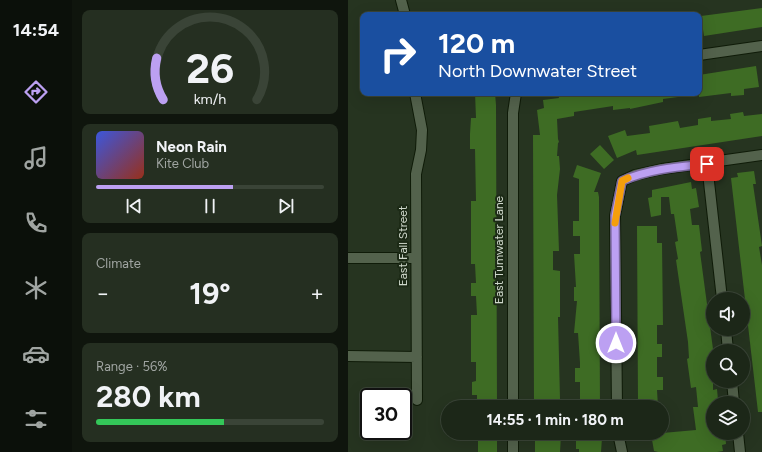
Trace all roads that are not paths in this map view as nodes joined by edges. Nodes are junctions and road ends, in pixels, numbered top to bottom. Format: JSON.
{"nodes":[{"id":1,"x":401,"y":0,"type":"edge"},
{"id":2,"x":404,"y":12,"type":"edge"},
{"id":3,"x":762,"y":46,"type":"edge"},
{"id":4,"x":702,"y":55,"type":"edge"},
{"id":5,"x":416,"y":96,"type":"edge"},
{"id":6,"x":516,"y":96,"type":"edge"},
{"id":7,"x":762,"y":155,"type":"edge"},
{"id":8,"x":707,"y":164,"type":"junction"},
{"id":9,"x":348,"y":258,"type":"edge"},
{"id":10,"x":416,"y":258,"type":"junction"},
{"id":11,"x":721,"y":292,"type":"edge"},
{"id":12,"x":348,"y":356,"type":"edge"},
{"id":13,"x":417,"y":357,"type":"junction"},
{"id":14,"x":417,"y":400,"type":"dead end"},
{"id":15,"x":513,"y":400,"type":"edge"},
{"id":16,"x":617,"y":400,"type":"edge"},
{"id":17,"x":513,"y":440,"type":"edge"},
{"id":18,"x":619,"y":440,"type":"edge"},
{"id":19,"x":739,"y":440,"type":"edge"},
{"id":20,"x":513,"y":452,"type":"edge"},
{"id":21,"x":622,"y":452,"type":"edge"},
{"id":22,"x":740,"y":452,"type":"edge"}],
"edges":[{"from":1,"to":2,"type":"street"},
{"from":3,"to":4,"type":"street"},
{"from":5,"to":10,"type":"street","name":"East Fall Street"},
{"from":6,"to":15,"type":"street","name":"East Tumwater Lane"},
{"from":7,"to":8,"type":"street"},
{"from":8,"to":11,"type":"street"},
{"from":8,"to":16,"type":"street"},
{"from":9,"to":10,"type":"street"},
{"from":10,"to":13,"type":"street","name":"East Fall Street"},
{"from":12,"to":13,"type":"street"},
{"from":13,"to":14,"type":"street","name":"East Fall Street"},
{"from":17,"to":20,"type":"street"},
{"from":18,"to":21,"type":"street"},
{"from":19,"to":22,"type":"street"}]}
